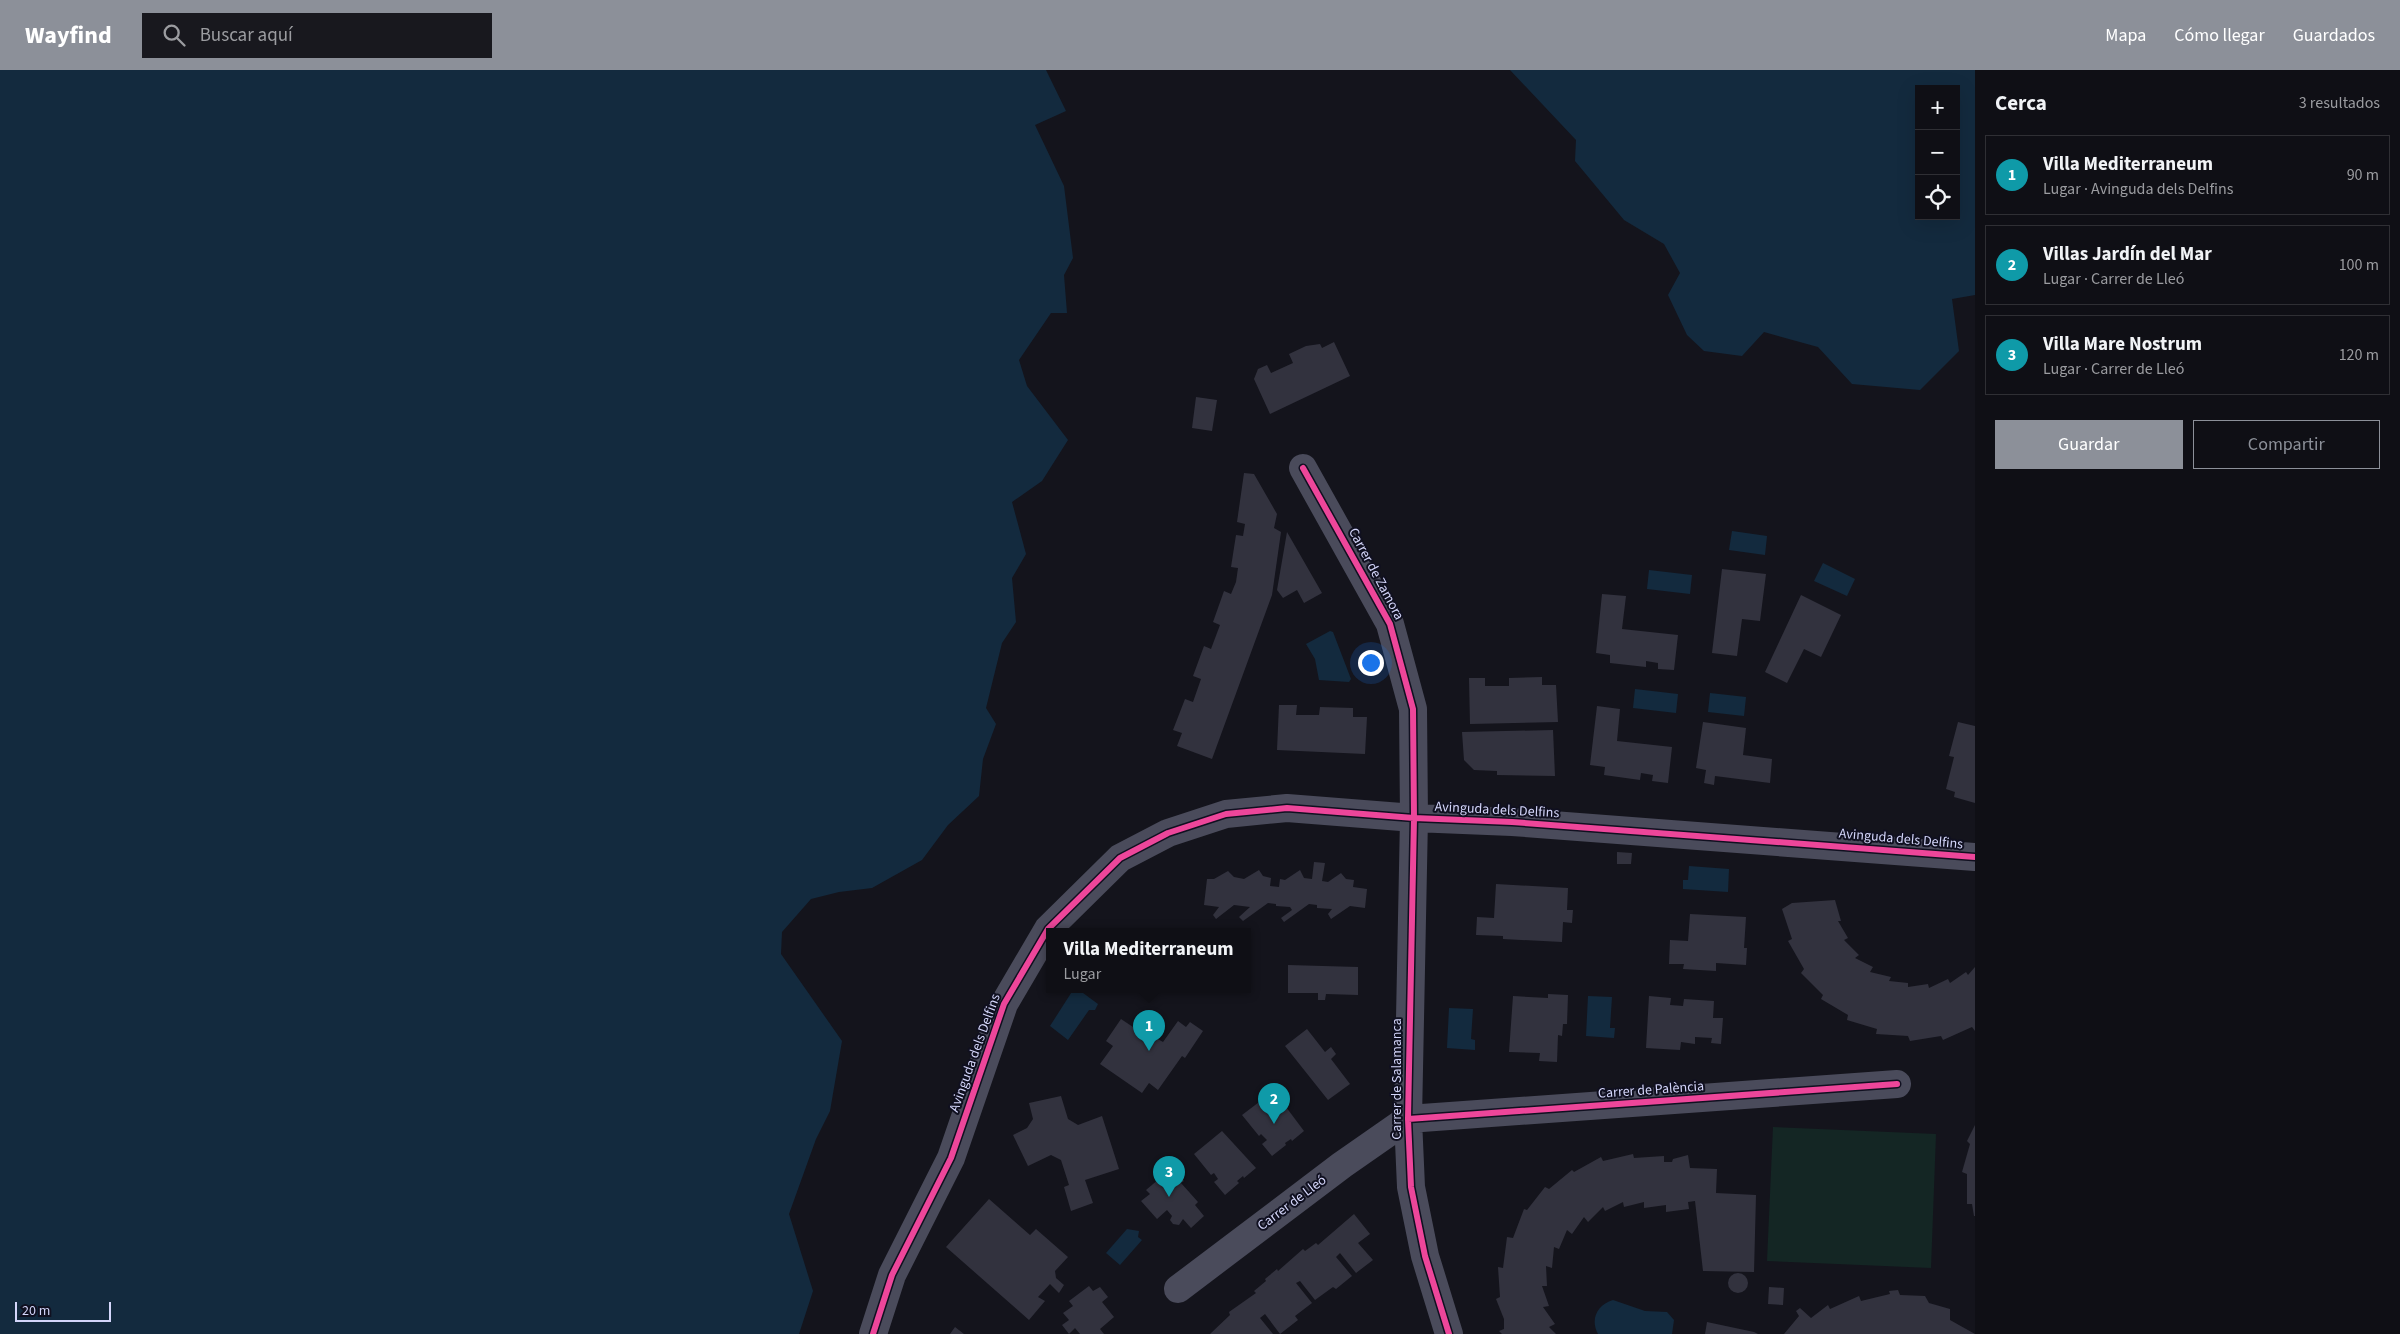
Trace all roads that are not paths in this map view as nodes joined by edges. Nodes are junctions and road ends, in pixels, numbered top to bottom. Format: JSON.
{"nodes":[{"id":1,"x":1304,"y":468,"type":"dead end"},
{"id":2,"x":1414,"y":818,"type":"junction"},
{"id":3,"x":1975,"y":857,"type":"edge"},
{"id":4,"x":1049,"y":928,"type":"edge"},
{"id":5,"x":1046,"y":932,"type":"edge"},
{"id":6,"x":1897,"y":1084,"type":"dead end"},
{"id":7,"x":1408,"y":1119,"type":"junction"},
{"id":8,"x":1178,"y":1289,"type":"dead end"},
{"id":9,"x":873,"y":1334,"type":"edge"},
{"id":10,"x":1449,"y":1334,"type":"edge"}],
"edges":[{"from":1,"to":2,"type":"street","name":"Carrer de Zamora"},
{"from":2,"to":3,"type":"street","name":"Avinguda dels Delfins"},
{"from":2,"to":4,"type":"street","name":"Avinguda dels Delfins"},
{"from":2,"to":7,"type":"street","name":"Carrer de Salamanca"},
{"from":5,"to":9,"type":"street","name":"Avinguda dels Delfins"},
{"from":6,"to":7,"type":"street","name":"Carrer de Palència"},
{"from":7,"to":8,"type":"street","name":"Carrer de Lleó"},
{"from":7,"to":10,"type":"street","name":"Carrer de Salamanca"}]}
